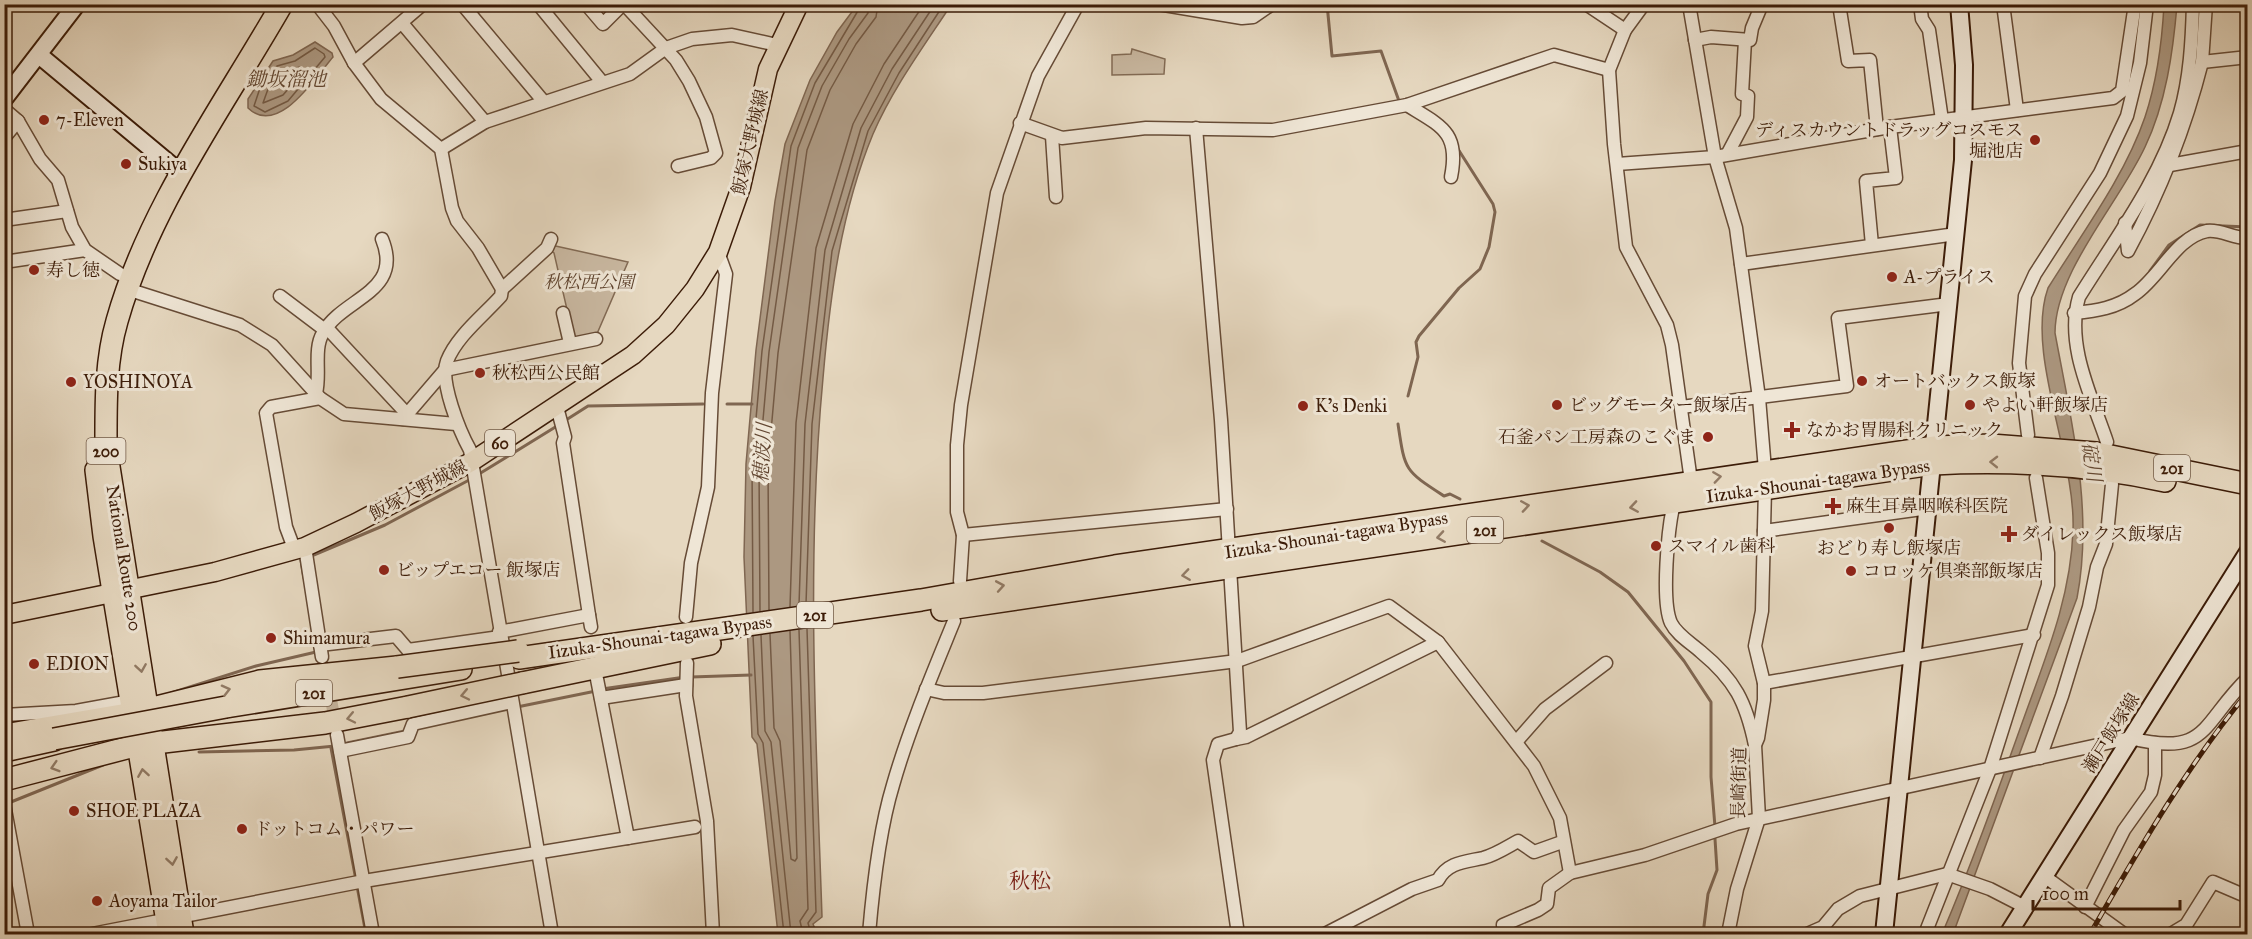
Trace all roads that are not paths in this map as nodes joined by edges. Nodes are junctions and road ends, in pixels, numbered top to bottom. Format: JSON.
{"nodes":[{"id":1,"x":77,"y":4,"type":"edge"},
{"id":2,"x":267,"y":4,"type":"edge"},
{"id":3,"x":282,"y":4,"type":"edge"},
{"id":4,"x":317,"y":4,"type":"edge"},
{"id":5,"x":423,"y":4,"type":"edge"},
{"id":6,"x":462,"y":4,"type":"edge"},
{"id":7,"x":538,"y":4,"type":"edge"},
{"id":8,"x":586,"y":4,"type":"edge"},
{"id":9,"x":623,"y":4,"type":"edge"},
{"id":10,"x":800,"y":4,"type":"edge"},
{"id":11,"x":1078,"y":4,"type":"edge"},
{"id":12,"x":1158,"y":4,"type":"edge"},
{"id":13,"x":1272,"y":4,"type":"edge"},
{"id":14,"x":1586,"y":4,"type":"edge"},
{"id":15,"x":1644,"y":4,"type":"edge"},
{"id":16,"x":1689,"y":4,"type":"edge"},
{"id":17,"x":1762,"y":4,"type":"edge"},
{"id":18,"x":1839,"y":4,"type":"edge"},
{"id":19,"x":1920,"y":4,"type":"edge"},
{"id":20,"x":1959,"y":4,"type":"edge"},
{"id":21,"x":2003,"y":4,"type":"edge"},
{"id":22,"x":2135,"y":4,"type":"edge"},
{"id":23,"x":2147,"y":4,"type":"edge"},
{"id":24,"x":2193,"y":4,"type":"edge"},
{"id":25,"x":2206,"y":4,"type":"edge"},
{"id":26,"x":402,"y":23,"type":"junction"},
{"id":27,"x":1625,"y":30,"type":"junction"},
{"id":28,"x":1695,"y":40,"type":"junction"},
{"id":29,"x":1745,"y":40,"type":"junction"},
{"id":30,"x":777,"y":45,"type":"junction"},
{"id":31,"x":666,"y":48,"type":"junction"},
{"id":32,"x":39,"y":55,"type":"junction"},
{"id":33,"x":2247,"y":57,"type":"edge"},
{"id":34,"x":2202,"y":62,"type":"junction"},
{"id":35,"x":354,"y":63,"type":"junction"},
{"id":36,"x":1609,"y":70,"type":"junction"},
{"id":37,"x":602,"y":82,"type":"junction"},
{"id":38,"x":4,"y":99,"type":"edge"},
{"id":39,"x":544,"y":102,"type":"junction"},
{"id":40,"x":1407,"y":105,"type":"junction"},
{"id":41,"x":4,"y":109,"type":"edge"},
{"id":42,"x":2017,"y":110,"type":"junction"},
{"id":43,"x":1965,"y":117,"type":"junction"},
{"id":44,"x":1942,"y":120,"type":"junction"},
{"id":45,"x":18,"y":121,"type":"junction"},
{"id":46,"x":485,"y":122,"type":"junction"},
{"id":47,"x":1020,"y":123,"type":"junction"},
{"id":48,"x":1890,"y":127,"type":"junction"},
{"id":49,"x":1196,"y":128,"type":"junction"},
{"id":50,"x":1877,"y":129,"type":"junction"},
{"id":51,"x":1052,"y":136,"type":"junction"},
{"id":52,"x":4,"y":138,"type":"edge"},
{"id":53,"x":441,"y":149,"type":"junction"},
{"id":54,"x":2247,"y":151,"type":"edge"},
{"id":55,"x":1728,"y":153,"type":"junction"},
{"id":56,"x":1715,"y":157,"type":"junction"},
{"id":57,"x":1617,"y":164,"type":"junction"},
{"id":58,"x":2170,"y":165,"type":"junction"},
{"id":59,"x":678,"y":166,"type":"dead end"},
{"id":60,"x":177,"y":168,"type":"junction"},
{"id":61,"x":1451,"y":177,"type":"dead end"},
{"id":62,"x":1056,"y":197,"type":"dead end"},
{"id":63,"x":68,"y":211,"type":"junction"},
{"id":64,"x":4,"y":220,"type":"edge"},
{"id":65,"x":2125,"y":223,"type":"junction"},
{"id":66,"x":1956,"y":234,"type":"junction"},
{"id":67,"x":2247,"y":238,"type":"edge"},
{"id":68,"x":382,"y":239,"type":"dead end"},
{"id":69,"x":551,"y":239,"type":"dead end"},
{"id":70,"x":1872,"y":244,"type":"junction"},
{"id":71,"x":85,"y":250,"type":"junction"},
{"id":72,"x":718,"y":252,"type":"junction"},
{"id":73,"x":4,"y":262,"type":"edge"},
{"id":74,"x":1741,"y":264,"type":"junction"},
{"id":75,"x":124,"y":281,"type":"junction"},
{"id":76,"x":502,"y":289,"type":"junction"},
{"id":77,"x":280,"y":296,"type":"dead end"},
{"id":78,"x":1949,"y":304,"type":"junction"},
{"id":79,"x":563,"y":313,"type":"dead end"},
{"id":80,"x":2074,"y":313,"type":"junction"},
{"id":81,"x":326,"y":329,"type":"junction"},
{"id":82,"x":596,"y":339,"type":"dead end"},
{"id":83,"x":570,"y":344,"type":"junction"},
{"id":84,"x":445,"y":370,"type":"junction"},
{"id":85,"x":318,"y":396,"type":"junction"},
{"id":86,"x":1759,"y":398,"type":"junction"},
{"id":87,"x":1681,"y":407,"type":"junction"},
{"id":88,"x":558,"y":410,"type":"junction"},
{"id":89,"x":405,"y":417,"type":"junction"},
{"id":90,"x":456,"y":424,"type":"junction"},
{"id":91,"x":2028,"y":435,"type":"dead end"},
{"id":92,"x":1934,"y":455,"type":"junction"},
{"id":93,"x":2104,"y":462,"type":"junction"},
{"id":94,"x":2045,"y":463,"type":"junction"},
{"id":95,"x":472,"y":465,"type":"junction"},
{"id":96,"x":1765,"y":479,"type":"junction"},
{"id":97,"x":1690,"y":481,"type":"junction"},
{"id":98,"x":2247,"y":484,"type":"edge"},
{"id":99,"x":2247,"y":499,"type":"edge"},
{"id":100,"x":1674,"y":501,"type":"junction"},
{"id":101,"x":1929,"y":508,"type":"junction"},
{"id":102,"x":1227,"y":509,"type":"junction"},
{"id":103,"x":1764,"y":531,"type":"junction"},
{"id":104,"x":963,"y":535,"type":"junction"},
{"id":105,"x":2247,"y":552,"type":"edge"},
{"id":106,"x":303,"y":554,"type":"junction"},
{"id":107,"x":1231,"y":560,"type":"junction"},
{"id":108,"x":960,"y":580,"type":"dead end"},
{"id":109,"x":121,"y":591,"type":"junction"},
{"id":110,"x":4,"y":615,"type":"edge"},
{"id":111,"x":686,"y":617,"type":"dead end"},
{"id":112,"x":954,"y":621,"type":"dead end"},
{"id":113,"x":499,"y":634,"type":"junction"},
{"id":114,"x":2034,"y":635,"type":"junction"},
{"id":115,"x":709,"y":637,"type":"junction"},
{"id":116,"x":1438,"y":642,"type":"junction"},
{"id":117,"x":1914,"y":654,"type":"junction"},
{"id":118,"x":1237,"y":661,"type":"junction"},
{"id":119,"x":1606,"y":663,"type":"dead end"},
{"id":120,"x":520,"y":664,"type":"junction"},
{"id":121,"x":400,"y":673,"type":"junction"},
{"id":122,"x":2247,"y":678,"type":"edge"},
{"id":123,"x":1764,"y":683,"type":"junction"},
{"id":124,"x":926,"y":689,"type":"junction"},
{"id":125,"x":512,"y":706,"type":"junction"},
{"id":126,"x":138,"y":711,"type":"junction"},
{"id":127,"x":4,"y":715,"type":"edge"},
{"id":128,"x":76,"y":723,"type":"junction"},
{"id":129,"x":410,"y":723,"type":"junction"},
{"id":130,"x":4,"y":735,"type":"edge"},
{"id":131,"x":2130,"y":738,"type":"junction"},
{"id":132,"x":1236,"y":739,"type":"junction"},
{"id":133,"x":1516,"y":742,"type":"junction"},
{"id":134,"x":146,"y":744,"type":"junction"},
{"id":135,"x":2155,"y":744,"type":"junction"},
{"id":136,"x":1755,"y":745,"type":"junction"},
{"id":137,"x":4,"y":752,"type":"edge"},
{"id":138,"x":82,"y":759,"type":"junction"},
{"id":139,"x":2038,"y":759,"type":"junction"},
{"id":140,"x":1992,"y":769,"type":"junction"},
{"id":141,"x":4,"y":780,"type":"edge"},
{"id":142,"x":1901,"y":786,"type":"junction"},
{"id":143,"x":5,"y":806,"type":"edge"},
{"id":144,"x":1759,"y":818,"type":"junction"},
{"id":145,"x":695,"y":827,"type":"dead end"},
{"id":146,"x":628,"y":838,"type":"junction"},
{"id":147,"x":1562,"y":842,"type":"junction"},
{"id":148,"x":536,"y":852,"type":"junction"},
{"id":149,"x":1569,"y":873,"type":"junction"},
{"id":150,"x":1949,"y":874,"type":"junction"},
{"id":151,"x":2044,"y":876,"type":"junction"},
{"id":152,"x":359,"y":882,"type":"junction"},
{"id":153,"x":1888,"y":889,"type":"junction"},
{"id":154,"x":2247,"y":897,"type":"edge"},
{"id":155,"x":2025,"y":907,"type":"junction"},
{"id":156,"x":2085,"y":907,"type":"junction"},
{"id":157,"x":175,"y":926,"type":"edge"},
{"id":158,"x":28,"y":934,"type":"edge"},
{"id":159,"x":92,"y":934,"type":"edge"},
{"id":160,"x":373,"y":934,"type":"edge"},
{"id":161,"x":552,"y":934,"type":"edge"},
{"id":162,"x":713,"y":934,"type":"edge"},
{"id":163,"x":869,"y":934,"type":"edge"},
{"id":164,"x":1238,"y":934,"type":"edge"},
{"id":165,"x":1325,"y":934,"type":"edge"},
{"id":166,"x":1504,"y":934,"type":"edge"},
{"id":167,"x":1728,"y":934,"type":"edge"},
{"id":168,"x":1807,"y":934,"type":"edge"},
{"id":169,"x":1884,"y":934,"type":"edge"},
{"id":170,"x":1925,"y":934,"type":"edge"},
{"id":171,"x":2008,"y":934,"type":"edge"},
{"id":172,"x":2124,"y":934,"type":"edge"},
{"id":173,"x":2171,"y":934,"type":"edge"}],
"edges":[{"from":1,"to":32,"type":"street"},
{"from":2,"to":60,"type":"highway","name":"National Route 200","number":"200"},
{"from":3,"to":60,"type":"highway","name":"National Route 200","number":"200"},
{"from":4,"to":35,"type":"street"},
{"from":5,"to":26,"type":"street"},
{"from":6,"to":39,"type":"street"},
{"from":7,"to":37,"type":"street"},
{"from":8,"to":9,"type":"street"},
{"from":9,"to":31,"type":"street"},
{"from":10,"to":30,"type":"main road","name":"飯塚大野城線","number":"60"},
{"from":11,"to":47,"type":"street"},
{"from":12,"to":13,"type":"street"},
{"from":14,"to":27,"type":"street"},
{"from":15,"to":27,"type":"street"},
{"from":16,"to":28,"type":"street","name":"長崎街道"},
{"from":17,"to":29,"type":"street"},
{"from":18,"to":50,"type":"street"},
{"from":19,"to":44,"type":"street"},
{"from":20,"to":43,"type":"street"},
{"from":21,"to":42,"type":"street"},
{"from":22,"to":42,"type":"street"},
{"from":23,"to":91,"type":"street"},
{"from":24,"to":65,"type":"street"},
{"from":25,"to":34,"type":"street"},
{"from":26,"to":35,"type":"street"},
{"from":26,"to":46,"type":"street"},
{"from":27,"to":36,"type":"street"},
{"from":28,"to":29,"type":"street"},
{"from":28,"to":56,"type":"street","name":"長崎街道"},
{"from":29,"to":55,"type":"street"},
{"from":30,"to":31,"type":"street"},
{"from":30,"to":72,"type":"main road","name":"飯塚大野城線","number":"60"},
{"from":31,"to":37,"type":"street"},
{"from":31,"to":59,"type":"street"},
{"from":32,"to":38,"type":"street"},
{"from":32,"to":60,"type":"street"},
{"from":33,"to":34,"type":"street"},
{"from":34,"to":58,"type":"street"},
{"from":35,"to":53,"type":"street"},
{"from":36,"to":40,"type":"street"},
{"from":36,"to":57,"type":"street"},
{"from":37,"to":39,"type":"street"},
{"from":39,"to":46,"type":"street"},
{"from":40,"to":49,"type":"street"},
{"from":40,"to":61,"type":"street"},
{"from":41,"to":45,"type":"street"},
{"from":42,"to":43,"type":"street"},
{"from":43,"to":44,"type":"street"},
{"from":43,"to":66,"type":"street"},
{"from":44,"to":48,"type":"street"},
{"from":45,"to":52,"type":"street"},
{"from":45,"to":63,"type":"street"},
{"from":46,"to":53,"type":"street"},
{"from":47,"to":51,"type":"street"},
{"from":47,"to":104,"type":"street"},
{"from":48,"to":50,"type":"street"},
{"from":48,"to":70,"type":"street"},
{"from":49,"to":51,"type":"street"},
{"from":49,"to":102,"type":"street"},
{"from":50,"to":55,"type":"street"},
{"from":51,"to":62,"type":"street"},
{"from":53,"to":76,"type":"street"},
{"from":54,"to":58,"type":"street"},
{"from":55,"to":56,"type":"street"},
{"from":56,"to":57,"type":"street"},
{"from":56,"to":74,"type":"street","name":"長崎街道"},
{"from":57,"to":87,"type":"street"},
{"from":58,"to":65,"type":"street"},
{"from":60,"to":75,"type":"highway","name":"National Route 200","number":"200"},
{"from":63,"to":64,"type":"street"},
{"from":63,"to":71,"type":"street"},
{"from":65,"to":80,"type":"street"},
{"from":66,"to":70,"type":"street"},
{"from":66,"to":78,"type":"street"},
{"from":67,"to":80,"type":"street"},
{"from":68,"to":81,"type":"street"},
{"from":69,"to":76,"type":"street"},
{"from":70,"to":74,"type":"street"},
{"from":71,"to":73,"type":"street"},
{"from":71,"to":75,"type":"street"},
{"from":72,"to":88,"type":"main road","name":"飯塚大野城線","number":"60"},
{"from":72,"to":111,"type":"street"},
{"from":74,"to":86,"type":"street","name":"長崎街道"},
{"from":75,"to":85,"type":"street"},
{"from":75,"to":109,"type":"highway","name":"National Route 200","number":"200"},
{"from":76,"to":84,"type":"street"},
{"from":77,"to":81,"type":"street"},
{"from":78,"to":86,"type":"street"},
{"from":78,"to":92,"type":"street"},
{"from":79,"to":83,"type":"street"},
{"from":80,"to":93,"type":"street"},
{"from":81,"to":85,"type":"street"},
{"from":81,"to":89,"type":"street"},
{"from":82,"to":83,"type":"street"},
{"from":83,"to":84,"type":"street"},
{"from":84,"to":89,"type":"street"},
{"from":84,"to":90,"type":"street"},
{"from":85,"to":89,"type":"street"},
{"from":85,"to":106,"type":"street"},
{"from":86,"to":87,"type":"street"},
{"from":86,"to":96,"type":"street","name":"長崎街道"},
{"from":87,"to":97,"type":"street"},
{"from":88,"to":95,"type":"main road","name":"飯塚大野城線","number":"60"},
{"from":88,"to":113,"type":"street"},
{"from":89,"to":90,"type":"street"},
{"from":90,"to":95,"type":"street"},
{"from":92,"to":94,"type":"highway","name":"Iizuka-Shounai-tagawa Bypass","number":"201"},
{"from":92,"to":96,"type":"highway","name":"Iizuka-Shounai-tagawa Bypass","number":"201"},
{"from":92,"to":101,"type":"street"},
{"from":93,"to":94,"type":"highway","name":"Iizuka-Shounai-tagawa Bypass","number":"201"},
{"from":93,"to":98,"type":"highway","name":"Iizuka-Shounai-tagawa Bypass","number":"201"},
{"from":93,"to":99,"type":"highway","name":"Iizuka-Shounai-tagawa Bypass","number":"201"},
{"from":93,"to":139,"type":"street"},
{"from":94,"to":114,"type":"street"},
{"from":95,"to":106,"type":"main road","name":"飯塚大野城線","number":"60"},
{"from":95,"to":113,"type":"street"},
{"from":97,"to":96,"type":"highway","name":"Iizuka-Shounai-tagawa Bypass","number":"201","one_way":true},
{"from":96,"to":100,"type":"highway","name":"Iizuka-Shounai-tagawa Bypass","number":"201"},
{"from":96,"to":103,"type":"street","name":"長崎街道"},
{"from":97,"to":100,"type":"street"},
{"from":107,"to":97,"type":"highway","name":"Iizuka-Shounai-tagawa Bypass","number":"201","one_way":true},
{"from":100,"to":107,"type":"highway","name":"Iizuka-Shounai-tagawa Bypass","number":"201","one_way":true},
{"from":100,"to":136,"type":"street"},
{"from":101,"to":103,"type":"street"},
{"from":101,"to":117,"type":"street"},
{"from":102,"to":104,"type":"street"},
{"from":102,"to":107,"type":"street"},
{"from":103,"to":123,"type":"street","name":"長崎街道"},
{"from":104,"to":108,"type":"street"},
{"from":105,"to":131,"type":"street","name":"瀬戸飯塚線"},
{"from":106,"to":109,"type":"main road","name":"飯塚大野城線","number":"60"},
{"from":106,"to":113,"type":"street"},
{"from":107,"to":115,"type":"highway","name":"Iizuka-Shounai-tagawa Bypass","number":"201"},
{"from":107,"to":118,"type":"street"},
{"from":109,"to":110,"type":"main road","name":"飯塚大野城線","number":"60"},
{"from":109,"to":126,"type":"highway","name":"National Route 200","number":"200"},
{"from":112,"to":124,"type":"street"},
{"from":113,"to":125,"type":"street"},
{"from":114,"to":117,"type":"street"},
{"from":114,"to":140,"type":"street"},
{"from":115,"to":120,"type":"highway","name":"Iizuka-Shounai-tagawa Bypass","number":"201"},
{"from":115,"to":120,"type":"highway","name":"Iizuka-Shounai-tagawa Bypass","number":"201"},
{"from":116,"to":118,"type":"street"},
{"from":116,"to":132,"type":"street"},
{"from":116,"to":133,"type":"street"},
{"from":117,"to":123,"type":"street"},
{"from":117,"to":142,"type":"street"},
{"from":118,"to":124,"type":"street"},
{"from":118,"to":132,"type":"street"},
{"from":119,"to":133,"type":"street"},
{"from":120,"to":121,"type":"highway","bridge":true},
{"from":120,"to":121,"type":"highway","name":"Iizuka-Shounai-tagawa Bypass","number":"201"},
{"from":120,"to":129,"type":"highway","one_way":true,"bridge":true},
{"from":121,"to":126,"type":"highway","name":"Iizuka-Shounai-tagawa Bypass","number":"201","bridge":true},
{"from":126,"to":121,"type":"highway","one_way":true},
{"from":122,"to":135,"type":"street"},
{"from":123,"to":136,"type":"street","name":"長崎街道"},
{"from":124,"to":163,"type":"street"},
{"from":125,"to":129,"type":"street"},
{"from":125,"to":148,"type":"street"},
{"from":126,"to":127,"type":"street"},
{"from":126,"to":128,"type":"highway"},
{"from":126,"to":134,"type":"highway","name":"National Route 200","number":"200"},
{"from":126,"to":137,"type":"highway","number":"201","bridge":true},
{"from":128,"to":130,"type":"highway"},
{"from":128,"to":138,"type":"highway"},
{"from":129,"to":134,"type":"highway","one_way":true},
{"from":129,"to":152,"type":"street"},
{"from":131,"to":135,"type":"street"},
{"from":131,"to":139,"type":"street"},
{"from":131,"to":151,"type":"street","name":"瀬戸飯塚線"},
{"from":132,"to":164,"type":"street"},
{"from":133,"to":147,"type":"street"},
{"from":134,"to":138,"type":"highway"},
{"from":134,"to":157,"type":"highway","name":"National Route 200","number":"200"},
{"from":135,"to":156,"type":"street"},
{"from":136,"to":144,"type":"street","name":"長崎街道"},
{"from":138,"to":141,"type":"highway","one_way":true},
{"from":139,"to":140,"type":"street"},
{"from":140,"to":142,"type":"street"},
{"from":140,"to":150,"type":"street"},
{"from":142,"to":144,"type":"street"},
{"from":142,"to":153,"type":"street"},
{"from":143,"to":158,"type":"street"},
{"from":144,"to":149,"type":"street"},
{"from":144,"to":167,"type":"street","name":"長崎街道"},
{"from":145,"to":146,"type":"street"},
{"from":146,"to":148,"type":"street"},
{"from":146,"to":162,"type":"street"},
{"from":147,"to":149,"type":"street"},
{"from":147,"to":165,"type":"street"},
{"from":148,"to":152,"type":"street"},
{"from":148,"to":161,"type":"street"},
{"from":149,"to":166,"type":"street"},
{"from":150,"to":153,"type":"street"},
{"from":150,"to":155,"type":"street"},
{"from":150,"to":170,"type":"street"},
{"from":151,"to":155,"type":"street","name":"瀬戸飯塚線"},
{"from":151,"to":156,"type":"street"},
{"from":152,"to":157,"type":"street"},
{"from":152,"to":160,"type":"street"},
{"from":153,"to":168,"type":"street"},
{"from":153,"to":169,"type":"street"},
{"from":154,"to":173,"type":"street"},
{"from":155,"to":171,"type":"street","name":"瀬戸飯塚線"},
{"from":156,"to":172,"type":"street"},
{"from":157,"to":159,"type":"street"}]}
